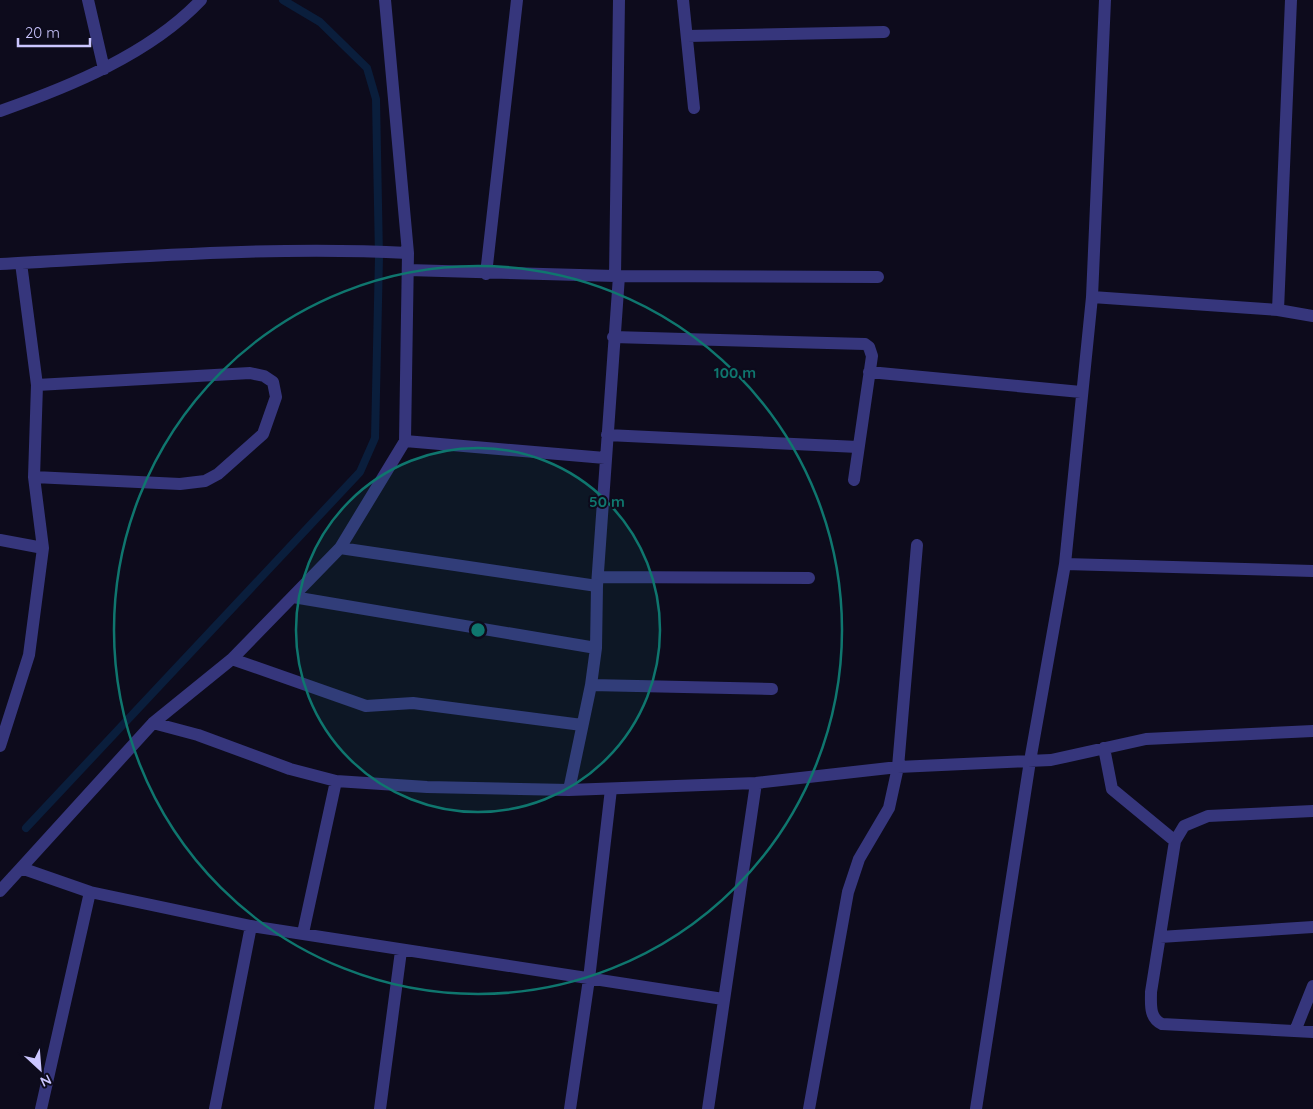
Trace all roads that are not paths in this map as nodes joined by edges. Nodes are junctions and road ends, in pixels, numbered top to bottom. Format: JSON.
{"nodes":[{"id":1,"x":88,"y":0,"type":"edge"},
{"id":2,"x":201,"y":0,"type":"edge"},
{"id":3,"x":386,"y":0,"type":"edge"},
{"id":4,"x":517,"y":0,"type":"edge"},
{"id":5,"x":620,"y":0,"type":"edge"},
{"id":6,"x":683,"y":0,"type":"edge"},
{"id":7,"x":1105,"y":0,"type":"edge"},
{"id":8,"x":1290,"y":0,"type":"edge"},
{"id":9,"x":884,"y":32,"type":"dead end"},
{"id":10,"x":687,"y":36,"type":"junction"},
{"id":11,"x":104,"y":68,"type":"junction"},
{"id":12,"x":694,"y":108,"type":"dead end"},
{"id":13,"x":0,"y":111,"type":"edge"},
{"id":14,"x":408,"y":253,"type":"junction"},
{"id":15,"x":21,"y":263,"type":"junction"},
{"id":16,"x":0,"y":264,"type":"edge"},
{"id":17,"x":408,"y":270,"type":"junction"},
{"id":18,"x":486,"y":274,"type":"junction"},
{"id":19,"x":617,"y":276,"type":"junction"},
{"id":20,"x":878,"y":276,"type":"dead end"},
{"id":21,"x":1092,"y":297,"type":"junction"},
{"id":22,"x":1278,"y":310,"type":"junction"},
{"id":23,"x":1313,"y":316,"type":"edge"},
{"id":24,"x":613,"y":337,"type":"junction"},
{"id":25,"x":869,"y":372,"type":"junction"},
{"id":26,"x":37,"y":385,"type":"junction"},
{"id":27,"x":1081,"y":392,"type":"junction"},
{"id":28,"x":607,"y":435,"type":"junction"},
{"id":29,"x":405,"y":441,"type":"junction"},
{"id":30,"x":858,"y":447,"type":"junction"},
{"id":31,"x":605,"y":458,"type":"junction"},
{"id":32,"x":34,"y":476,"type":"junction"},
{"id":33,"x":854,"y":480,"type":"dead end"},
{"id":34,"x":0,"y":540,"type":"edge"},
{"id":35,"x":917,"y":545,"type":"dead end"},
{"id":36,"x":43,"y":548,"type":"junction"},
{"id":37,"x":340,"y":548,"type":"junction"},
{"id":38,"x":1065,"y":564,"type":"junction"},
{"id":39,"x":1313,"y":571,"type":"edge"},
{"id":40,"x":809,"y":578,"type":"dead end"},
{"id":41,"x":598,"y":582,"type":"junction"},
{"id":42,"x":293,"y":597,"type":"junction"},
{"id":43,"x":596,"y":648,"type":"junction"},
{"id":44,"x":232,"y":659,"type":"junction"},
{"id":45,"x":591,"y":685,"type":"junction"},
{"id":46,"x":772,"y":688,"type":"dead end"},
{"id":47,"x":153,"y":723,"type":"junction"},
{"id":48,"x":582,"y":726,"type":"junction"},
{"id":49,"x":1313,"y":730,"type":"edge"},
{"id":50,"x":1,"y":739,"type":"edge"},
{"id":51,"x":1104,"y":748,"type":"junction"},
{"id":52,"x":1030,"y":761,"type":"junction"},
{"id":53,"x":898,"y":767,"type":"junction"},
{"id":54,"x":336,"y":781,"type":"junction"},
{"id":55,"x":756,"y":784,"type":"junction"},
{"id":56,"x":611,"y":789,"type":"junction"},
{"id":57,"x":569,"y":790,"type":"junction"},
{"id":58,"x":1313,"y":811,"type":"edge"},
{"id":59,"x":1175,"y":841,"type":"junction"},
{"id":60,"x":21,"y":868,"type":"junction"},
{"id":61,"x":0,"y":891,"type":"edge"},
{"id":62,"x":90,"y":892,"type":"junction"},
{"id":63,"x":251,"y":926,"type":"junction"},
{"id":64,"x":1313,"y":927,"type":"edge"},
{"id":65,"x":303,"y":933,"type":"junction"},
{"id":66,"x":1160,"y":937,"type":"junction"},
{"id":67,"x":401,"y":951,"type":"junction"},
{"id":68,"x":588,"y":979,"type":"junction"},
{"id":69,"x":1313,"y":986,"type":"edge"},
{"id":70,"x":723,"y":999,"type":"junction"},
{"id":71,"x":1295,"y":1031,"type":"junction"},
{"id":72,"x":1313,"y":1032,"type":"edge"},
{"id":73,"x":41,"y":1109,"type":"edge"},
{"id":74,"x":215,"y":1109,"type":"edge"},
{"id":75,"x":380,"y":1109,"type":"edge"},
{"id":76,"x":570,"y":1109,"type":"edge"},
{"id":77,"x":708,"y":1109,"type":"edge"},
{"id":78,"x":809,"y":1109,"type":"edge"},
{"id":79,"x":976,"y":1109,"type":"edge"}],
"edges":[{"from":1,"to":11,"type":"street"},
{"from":2,"to":11,"type":"street"},
{"from":3,"to":14,"type":"street"},
{"from":4,"to":18,"type":"street"},
{"from":5,"to":19,"type":"street"},
{"from":6,"to":10,"type":"street"},
{"from":7,"to":21,"type":"street"},
{"from":8,"to":22,"type":"street"},
{"from":9,"to":10,"type":"street"},
{"from":10,"to":12,"type":"street"},
{"from":11,"to":13,"type":"street"},
{"from":14,"to":15,"type":"street"},
{"from":14,"to":17,"type":"street"},
{"from":15,"to":16,"type":"street"},
{"from":15,"to":26,"type":"street"},
{"from":17,"to":18,"type":"street"},
{"from":17,"to":29,"type":"street"},
{"from":18,"to":19,"type":"street"},
{"from":19,"to":20,"type":"street"},
{"from":19,"to":24,"type":"street"},
{"from":21,"to":22,"type":"street"},
{"from":21,"to":27,"type":"street"},
{"from":22,"to":23,"type":"street"},
{"from":24,"to":25,"type":"street"},
{"from":24,"to":28,"type":"street"},
{"from":25,"to":27,"type":"street"},
{"from":25,"to":30,"type":"street"},
{"from":26,"to":32,"type":"street"},
{"from":26,"to":32,"type":"street"},
{"from":27,"to":38,"type":"street"},
{"from":28,"to":30,"type":"street"},
{"from":28,"to":31,"type":"street"},
{"from":29,"to":31,"type":"street"},
{"from":29,"to":37,"type":"street"},
{"from":30,"to":33,"type":"street"},
{"from":31,"to":41,"type":"street"},
{"from":32,"to":36,"type":"street"},
{"from":34,"to":36,"type":"street"},
{"from":35,"to":53,"type":"street"},
{"from":36,"to":50,"type":"street"},
{"from":37,"to":41,"type":"street"},
{"from":37,"to":42,"type":"street"},
{"from":38,"to":39,"type":"street"},
{"from":38,"to":52,"type":"street"},
{"from":40,"to":41,"type":"street"},
{"from":41,"to":43,"type":"street"},
{"from":42,"to":43,"type":"street"},
{"from":42,"to":44,"type":"street"},
{"from":43,"to":45,"type":"street"},
{"from":44,"to":47,"type":"street"},
{"from":44,"to":48,"type":"street"},
{"from":45,"to":46,"type":"street"},
{"from":45,"to":48,"type":"street"},
{"from":47,"to":54,"type":"street"},
{"from":47,"to":60,"type":"street"},
{"from":48,"to":57,"type":"street"},
{"from":49,"to":51,"type":"street"},
{"from":51,"to":52,"type":"street"},
{"from":51,"to":59,"type":"street"},
{"from":52,"to":53,"type":"street"},
{"from":52,"to":79,"type":"street"},
{"from":53,"to":55,"type":"street"},
{"from":53,"to":78,"type":"street"},
{"from":54,"to":57,"type":"street"},
{"from":54,"to":65,"type":"street"},
{"from":55,"to":56,"type":"street"},
{"from":55,"to":70,"type":"street"},
{"from":56,"to":57,"type":"street"},
{"from":56,"to":68,"type":"street"},
{"from":58,"to":59,"type":"street"},
{"from":59,"to":66,"type":"street"},
{"from":60,"to":61,"type":"street"},
{"from":60,"to":62,"type":"street"},
{"from":62,"to":63,"type":"street"},
{"from":62,"to":73,"type":"street"},
{"from":63,"to":65,"type":"street"},
{"from":63,"to":74,"type":"street"},
{"from":64,"to":66,"type":"street"},
{"from":65,"to":67,"type":"street"},
{"from":66,"to":71,"type":"street"},
{"from":67,"to":68,"type":"street"},
{"from":67,"to":75,"type":"street"},
{"from":68,"to":70,"type":"street"},
{"from":68,"to":76,"type":"street"},
{"from":69,"to":71,"type":"street"},
{"from":70,"to":77,"type":"street"},
{"from":71,"to":72,"type":"street"}]}
